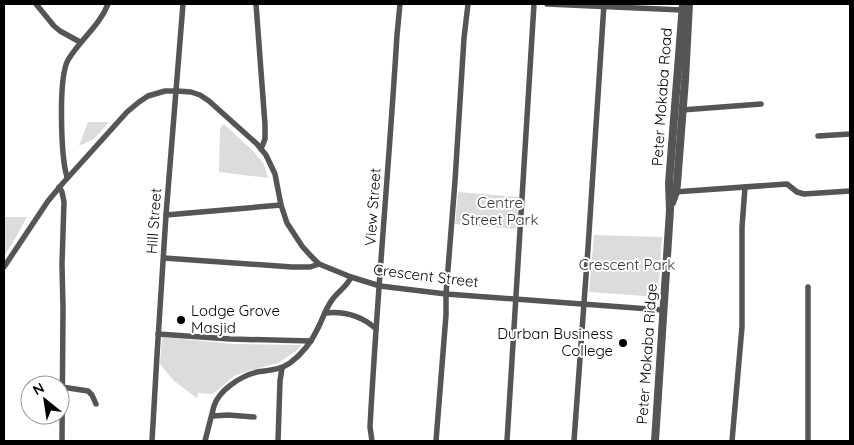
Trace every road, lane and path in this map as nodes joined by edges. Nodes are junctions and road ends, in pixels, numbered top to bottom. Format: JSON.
{"nodes":[{"id":1,"x":36,"y":4,"type":"edge"},
{"id":2,"x":108,"y":4,"type":"edge"},
{"id":3,"x":183,"y":4,"type":"edge"},
{"id":4,"x":256,"y":4,"type":"edge"},
{"id":5,"x":400,"y":4,"type":"edge"},
{"id":6,"x":468,"y":4,"type":"edge"},
{"id":7,"x":534,"y":4,"type":"edge"},
{"id":8,"x":547,"y":4,"type":"edge"},
{"id":9,"x":689,"y":4,"type":"edge"},
{"id":10,"x":604,"y":6,"type":"edge"},
{"id":11,"x":682,"y":7,"type":"edge"},
{"id":12,"x":80,"y":42,"type":"junction"},
{"id":13,"x":682,"y":61,"type":"junction"},
{"id":14,"x":177,"y":91,"type":"junction"},
{"id":15,"x":761,"y":104,"type":"dead end"},
{"id":16,"x":682,"y":110,"type":"junction"},
{"id":17,"x":850,"y":134,"type":"edge"},
{"id":18,"x":818,"y":136,"type":"dead end"},
{"id":19,"x":261,"y":148,"type":"junction"},
{"id":20,"x":67,"y":177,"type":"junction"},
{"id":21,"x":745,"y":187,"type":"junction"},
{"id":22,"x":59,"y":188,"type":"junction"},
{"id":23,"x":850,"y":191,"type":"edge"},
{"id":24,"x":673,"y":192,"type":"junction"},
{"id":25,"x":281,"y":205,"type":"junction"},
{"id":26,"x":166,"y":215,"type":"junction"},
{"id":27,"x":164,"y":258,"type":"junction"},
{"id":28,"x":320,"y":264,"type":"junction"},
{"id":29,"x":4,"y":267,"type":"edge"},
{"id":30,"x":351,"y":277,"type":"junction"},
{"id":31,"x":380,"y":286,"type":"junction"},
{"id":32,"x":808,"y":287,"type":"dead end"},
{"id":33,"x":446,"y":294,"type":"junction"},
{"id":34,"x":516,"y":299,"type":"junction"},
{"id":35,"x":584,"y":304,"type":"junction"},
{"id":36,"x":663,"y":310,"type":"junction"},
{"id":37,"x":324,"y":313,"type":"junction"},
{"id":38,"x":376,"y":328,"type":"junction"},
{"id":39,"x":158,"y":334,"type":"junction"},
{"id":40,"x":310,"y":341,"type":"junction"},
{"id":41,"x":282,"y":368,"type":"junction"},
{"id":42,"x":62,"y":375,"type":"edge"},
{"id":43,"x":70,"y":388,"type":"edge"},
{"id":44,"x":96,"y":404,"type":"dead end"},
{"id":45,"x":212,"y":416,"type":"junction"},
{"id":46,"x":254,"y":417,"type":"dead end"},
{"id":47,"x":62,"y":425,"type":"edge"},
{"id":48,"x":62,"y":441,"type":"edge"},
{"id":49,"x":152,"y":441,"type":"edge"},
{"id":50,"x":205,"y":441,"type":"edge"},
{"id":51,"x":278,"y":441,"type":"edge"},
{"id":52,"x":372,"y":441,"type":"edge"},
{"id":53,"x":436,"y":441,"type":"edge"},
{"id":54,"x":507,"y":441,"type":"edge"},
{"id":55,"x":574,"y":441,"type":"edge"},
{"id":56,"x":655,"y":441,"type":"edge"},
{"id":57,"x":732,"y":441,"type":"edge"},
{"id":58,"x":808,"y":441,"type":"edge"}],
"edges":[{"from":1,"to":12,"type":"street"},
{"from":2,"to":12,"type":"street"},
{"from":3,"to":14,"type":"street","name":"Hill Street"},
{"from":4,"to":19,"type":"street"},
{"from":5,"to":31,"type":"street","name":"View Street"},
{"from":6,"to":33,"type":"street"},
{"from":7,"to":34,"type":"street"},
{"from":8,"to":10,"type":"street"},
{"from":9,"to":13,"type":"street","name":"Peter Mokaba Road"},
{"from":10,"to":11,"type":"street"},
{"from":10,"to":35,"type":"street"},
{"from":11,"to":13,"type":"street","name":"Peter Mokaba Road"},
{"from":12,"to":20,"type":"street"},
{"from":13,"to":16,"type":"street","name":"Peter Mokaba Road"},
{"from":13,"to":24,"type":"street","name":"Peter Mokaba Road"},
{"from":14,"to":19,"type":"street","name":"Crescent Street"},
{"from":14,"to":20,"type":"street","name":"Crescent Street"},
{"from":14,"to":26,"type":"street","name":"Hill Street"},
{"from":15,"to":16,"type":"street"},
{"from":16,"to":24,"type":"street","name":"Peter Mokaba Road"},
{"from":17,"to":18,"type":"street"},
{"from":19,"to":25,"type":"street","name":"Crescent Street"},
{"from":20,"to":22,"type":"street","name":"Crescent Street"},
{"from":21,"to":23,"type":"street"},
{"from":21,"to":24,"type":"street"},
{"from":21,"to":57,"type":"street"},
{"from":22,"to":29,"type":"street","name":"Crescent Street"},
{"from":22,"to":42,"type":"street"},
{"from":24,"to":36,"type":"street","name":"Peter Mokaba Ridge"},
{"from":25,"to":26,"type":"street"},
{"from":25,"to":28,"type":"street","name":"Crescent Street"},
{"from":26,"to":27,"type":"street","name":"Hill Street"},
{"from":27,"to":28,"type":"street"},
{"from":27,"to":39,"type":"street","name":"Hill Street"},
{"from":28,"to":30,"type":"street","name":"Crescent Street"},
{"from":30,"to":31,"type":"street","name":"Crescent Street"},
{"from":30,"to":37,"type":"street"},
{"from":31,"to":33,"type":"street","name":"Crescent Street"},
{"from":31,"to":38,"type":"street","name":"View Street"},
{"from":32,"to":58,"type":"street"},
{"from":33,"to":34,"type":"street","name":"Crescent Street"},
{"from":33,"to":53,"type":"street"},
{"from":34,"to":35,"type":"street","name":"Crescent Street"},
{"from":34,"to":54,"type":"street"},
{"from":35,"to":36,"type":"street","name":"Crescent Street"},
{"from":35,"to":55,"type":"street"},
{"from":36,"to":56,"type":"street","name":"Peter Mokaba Ridge"},
{"from":37,"to":38,"type":"street"},
{"from":37,"to":40,"type":"street"},
{"from":38,"to":52,"type":"street","name":"View Street"},
{"from":39,"to":40,"type":"street"},
{"from":39,"to":49,"type":"street","name":"Hill Street"},
{"from":40,"to":41,"type":"street"},
{"from":41,"to":45,"type":"street"},
{"from":41,"to":51,"type":"street"},
{"from":43,"to":44,"type":"street"},
{"from":45,"to":46,"type":"street"},
{"from":45,"to":50,"type":"street"},
{"from":47,"to":48,"type":"street"}]}
